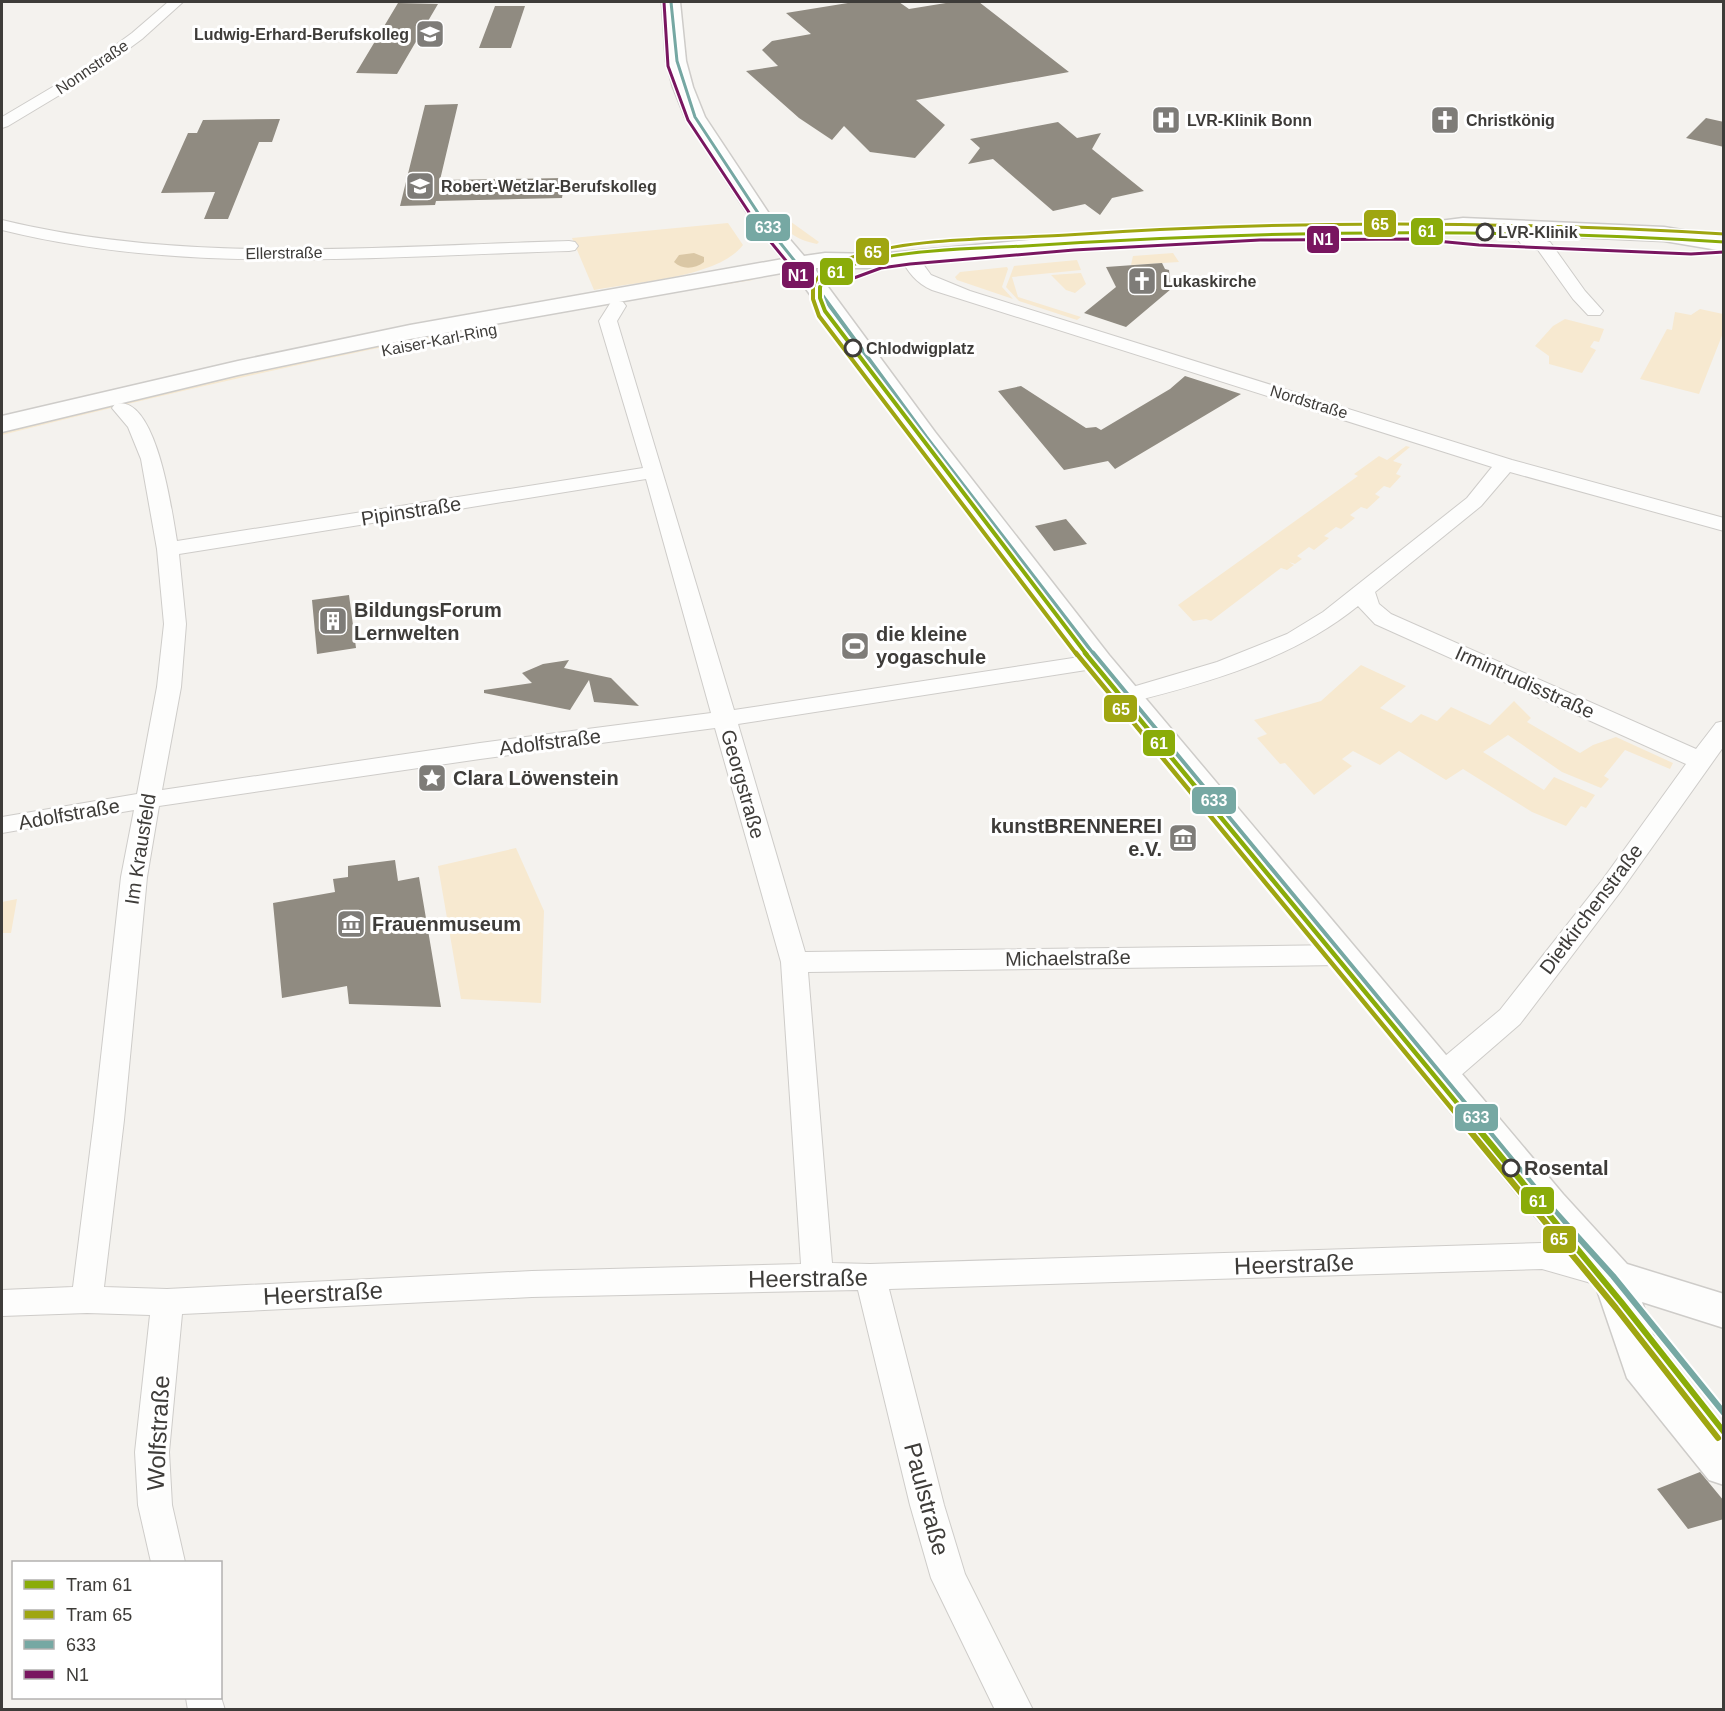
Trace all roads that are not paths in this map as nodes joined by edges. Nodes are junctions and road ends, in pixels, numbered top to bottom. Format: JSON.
{"nodes":[{"id":1,"x":176,"y":2,"type":"edge"},
{"id":2,"x":671,"y":2,"type":"edge"},
{"id":3,"x":2,"y":123,"type":"edge"},
{"id":4,"x":2,"y":225,"type":"edge"},
{"id":5,"x":770,"y":229,"type":"junction"},
{"id":6,"x":1415,"y":231,"type":"junction"},
{"id":7,"x":1527,"y":240,"type":"junction"},
{"id":8,"x":1722,"y":244,"type":"edge"},
{"id":9,"x":569,"y":246,"type":"dead end"},
{"id":10,"x":909,"y":257,"type":"junction"},
{"id":11,"x":879,"y":261,"type":"junction"},
{"id":12,"x":802,"y":269,"type":"junction"},
{"id":13,"x":740,"y":279,"type":"junction"},
{"id":14,"x":824,"y":300,"type":"junction"},
{"id":15,"x":617,"y":306,"type":"junction"},
{"id":16,"x":1594,"y":311,"type":"dead end"},
{"id":17,"x":122,"y":408,"type":"junction"},
{"id":18,"x":2,"y":424,"type":"edge"},
{"id":19,"x":2,"y":437,"type":"edge"},
{"id":20,"x":1505,"y":464,"type":"junction"},
{"id":21,"x":654,"y":472,"type":"junction"},
{"id":22,"x":1724,"y":525,"type":"edge"},
{"id":23,"x":168,"y":549,"type":"junction"},
{"id":24,"x":1364,"y":591,"type":"junction"},
{"id":25,"x":1099,"y":661,"type":"junction"},
{"id":26,"x":1127,"y":696,"type":"junction"},
{"id":27,"x":724,"y":719,"type":"junction"},
{"id":28,"x":1724,"y":728,"type":"edge"},
{"id":29,"x":1699,"y":760,"type":"junction"},
{"id":30,"x":147,"y":800,"type":"junction"},
{"id":31,"x":2,"y":825,"type":"edge"},
{"id":32,"x":1341,"y":955,"type":"junction"},
{"id":33,"x":794,"y":962,"type":"junction"},
{"id":34,"x":1442,"y":1075,"type":"junction"},
{"id":35,"x":817,"y":1276,"type":"junction"},
{"id":36,"x":870,"y":1277,"type":"junction"},
{"id":37,"x":1628,"y":1281,"type":"junction"},
{"id":38,"x":87,"y":1300,"type":"junction"},
{"id":39,"x":167,"y":1302,"type":"junction"},
{"id":40,"x":2,"y":1303,"type":"edge"},
{"id":41,"x":1724,"y":1311,"type":"edge"},
{"id":42,"x":1724,"y":1466,"type":"edge"},
{"id":43,"x":168,"y":1561,"type":"edge"},
{"id":44,"x":1015,"y":1710,"type":"edge"}],
"edges":[{"from":1,"to":3,"type":"street","name":"Nonnstraße"},
{"from":2,"to":5,"type":"main road"},
{"from":4,"to":9,"type":"street","name":"Ellerstraße"},
{"from":5,"to":11,"type":"main road"},
{"from":5,"to":12,"type":"main road"},
{"from":5,"to":13,"type":"main road"},
{"from":6,"to":7,"type":"main road","name":"Kaiser-Karl-Ring"},
{"from":6,"to":8,"type":"main road","name":"Kaiser-Karl-Ring"},
{"from":6,"to":10,"type":"main road","name":"Kaiser-Karl-Ring"},
{"from":7,"to":8,"type":"main road","name":"Kaiser-Karl-Ring"},
{"from":7,"to":16,"type":"street"},
{"from":10,"to":11,"type":"main road","name":"Kaiser-Karl-Ring"},
{"from":10,"to":20,"type":"street","name":"Nordstraße"},
{"from":11,"to":12,"type":"main road","name":"Kaiser-Karl-Ring"},
{"from":11,"to":12,"type":"main road","name":"Kaiser-Karl-Ring"},
{"from":12,"to":13,"type":"main road","name":"Kaiser-Karl-Ring"},
{"from":12,"to":13,"type":"main road","name":"Kaiser-Karl-Ring"},
{"from":12,"to":14,"type":"main road"},
{"from":13,"to":14,"type":"main road"},
{"from":13,"to":15,"type":"main road","name":"Kaiser-Karl-Ring"},
{"from":13,"to":18,"type":"main road","name":"Kaiser-Karl-Ring"},
{"from":14,"to":25,"type":"main road"},
{"from":15,"to":17,"type":"main road","name":"Kaiser-Karl-Ring"},
{"from":15,"to":21,"type":"street","name":"Georgstraße"},
{"from":17,"to":19,"type":"main road","name":"Kaiser-Karl-Ring"},
{"from":17,"to":23,"type":"street","name":"Im Krausfeld"},
{"from":20,"to":22,"type":"street","name":"Nordstraße"},
{"from":20,"to":24,"type":"street"},
{"from":21,"to":23,"type":"street","name":"Pipinstraße"},
{"from":21,"to":27,"type":"street","name":"Georgstraße"},
{"from":23,"to":30,"type":"street","name":"Im Krausfeld"},
{"from":24,"to":26,"type":"street"},
{"from":24,"to":29,"type":"street","name":"Irmintrudisstraße"},
{"from":25,"to":26,"type":"main road"},
{"from":25,"to":27,"type":"street","name":"Adolfstraße"},
{"from":26,"to":32,"type":"main road"},
{"from":27,"to":30,"type":"street","name":"Adolfstraße"},
{"from":27,"to":33,"type":"street","name":"Georgstraße"},
{"from":28,"to":29,"type":"street","name":"Dietkirchenstraße"},
{"from":29,"to":34,"type":"street","name":"Dietkirchenstraße"},
{"from":30,"to":31,"type":"street","name":"Adolfstraße"},
{"from":30,"to":38,"type":"street","name":"Im Krausfeld"},
{"from":32,"to":33,"type":"street","name":"Michaelstraße"},
{"from":32,"to":34,"type":"main road"},
{"from":33,"to":35,"type":"street","name":"Georgstraße"},
{"from":34,"to":37,"type":"main road"},
{"from":35,"to":36,"type":"street","name":"Heerstraße"},
{"from":35,"to":39,"type":"street","name":"Heerstraße"},
{"from":36,"to":37,"type":"street","name":"Heerstraße"},
{"from":36,"to":44,"type":"street","name":"Paulstraße"},
{"from":37,"to":41,"type":"main road"},
{"from":37,"to":42,"type":"main road"},
{"from":38,"to":39,"type":"street","name":"Heerstraße"},
{"from":38,"to":40,"type":"street","name":"Heerstraße"},
{"from":39,"to":43,"type":"street","name":"Wolfstraße"}]}
